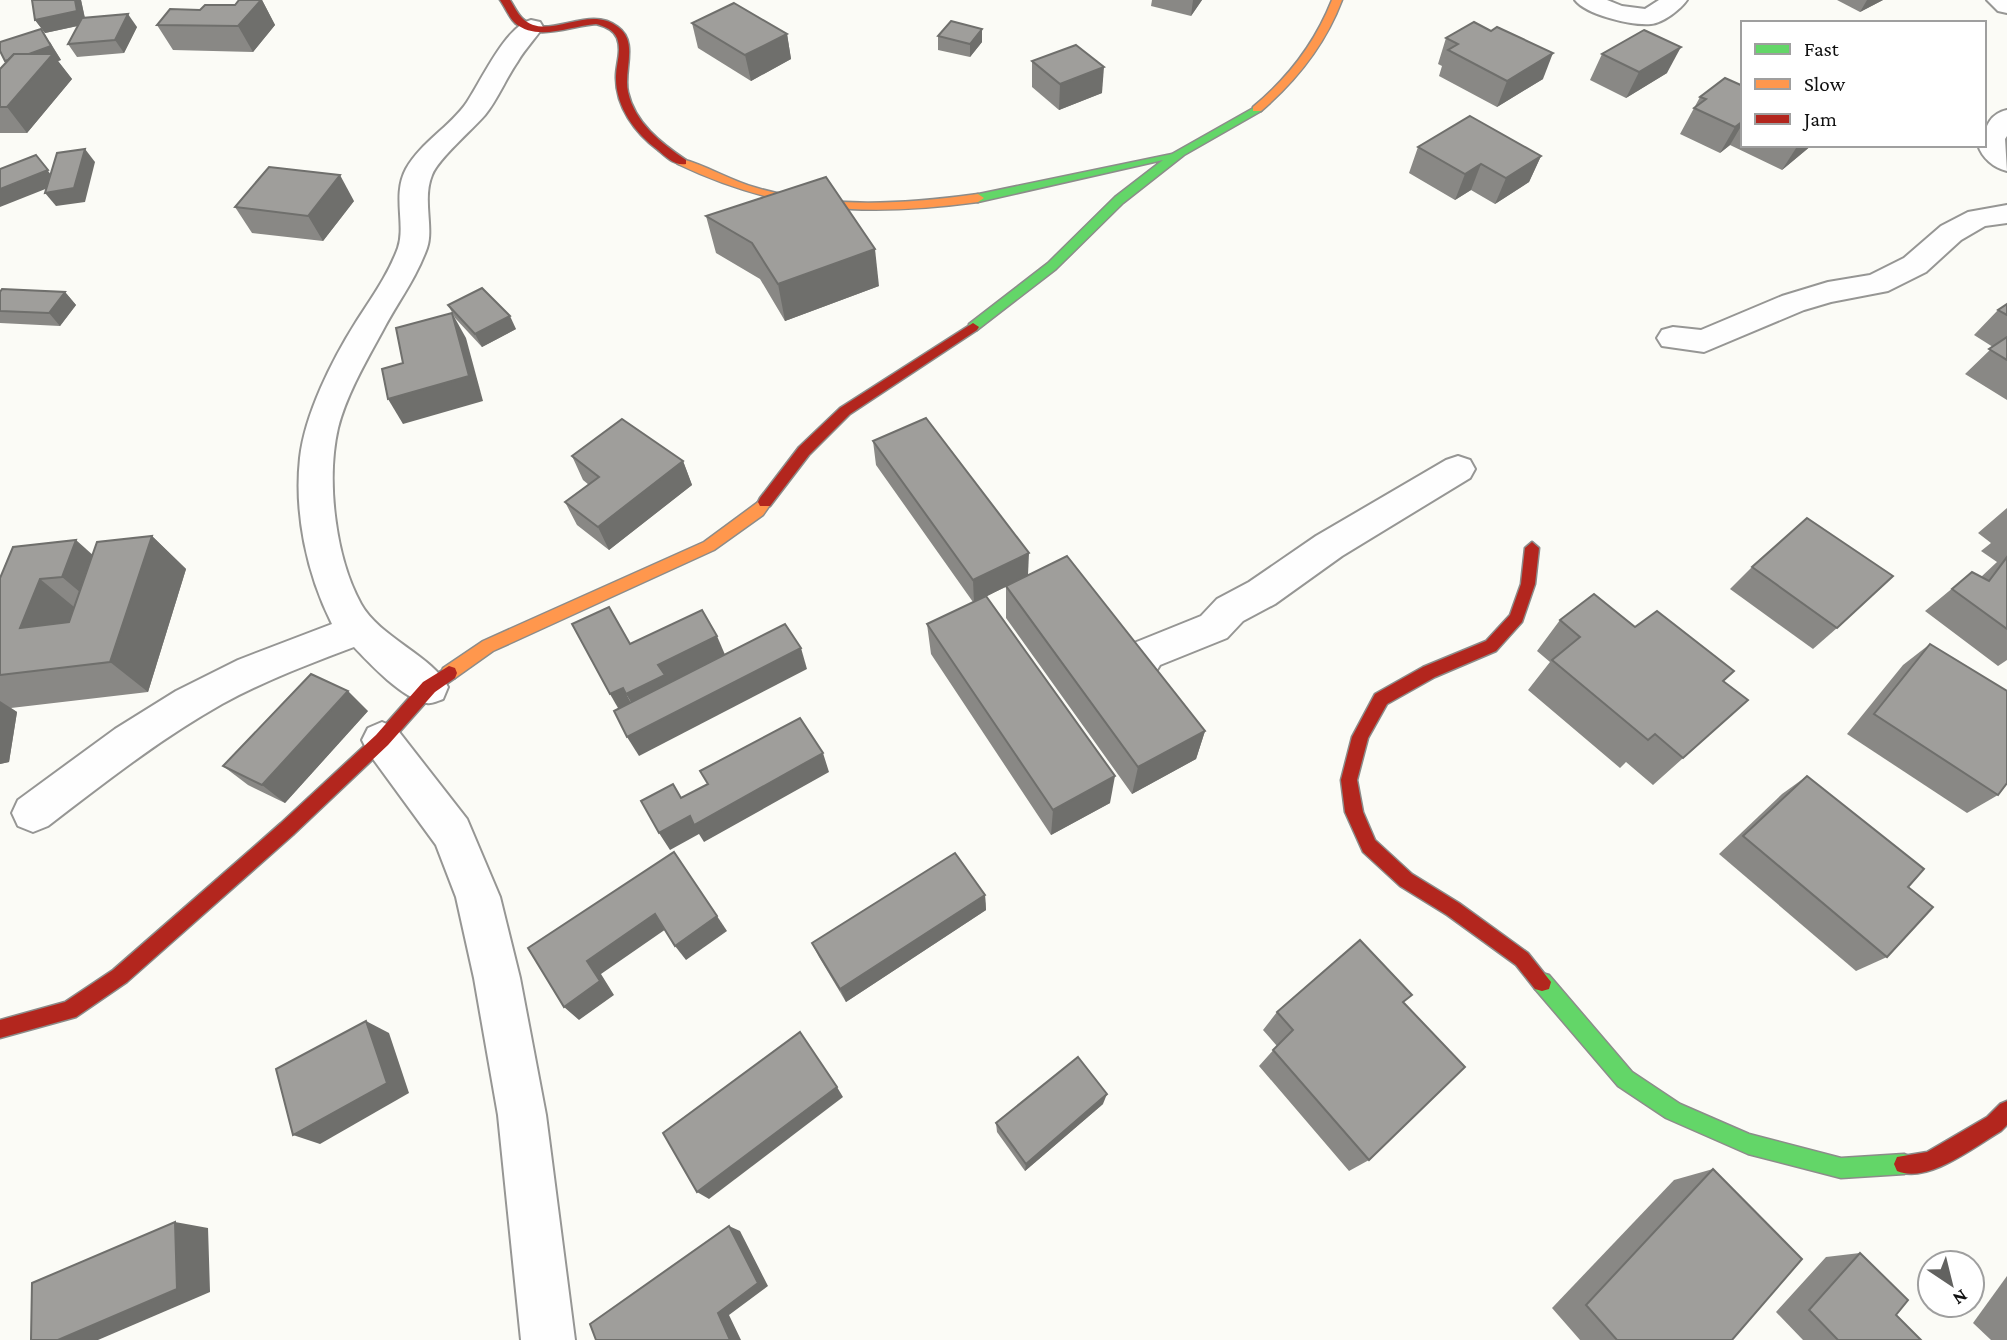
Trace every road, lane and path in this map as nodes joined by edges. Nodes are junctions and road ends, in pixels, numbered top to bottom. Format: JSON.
{"nodes":[{"id":1,"x":505,"y":0,"type":"edge"},
{"id":2,"x":1337,"y":0,"type":"edge"},
{"id":3,"x":1587,"y":0,"type":"edge"},
{"id":4,"x":1675,"y":0,"type":"edge"},
{"id":5,"x":1998,"y":0,"type":"edge"},
{"id":6,"x":2007,"y":6,"type":"edge"},
{"id":7,"x":531,"y":27,"type":"junction"},
{"id":8,"x":2007,"y":118,"type":"edge"},
{"id":9,"x":1180,"y":153,"type":"junction"},
{"id":10,"x":2007,"y":163,"type":"edge"},
{"id":11,"x":2007,"y":214,"type":"edge"},
{"id":12,"x":1673,"y":338,"type":"dead end"},
{"id":13,"x":1458,"y":468,"type":"dead end"},
{"id":14,"x":1532,"y":548,"type":"dead end"},
{"id":15,"x":361,"y":629,"type":"junction"},
{"id":16,"x":1137,"y":668,"type":"edge"},
{"id":17,"x":429,"y":687,"type":"junction"},
{"id":18,"x":382,"y":740,"type":"junction"},
{"id":19,"x":33,"y":813,"type":"dead end"},
{"id":20,"x":0,"y":1029,"type":"edge"},
{"id":21,"x":2007,"y":1111,"type":"edge"},
{"id":22,"x":548,"y":1340,"type":"edge"}],
"edges":[{"from":1,"to":7,"type":"street"},
{"from":2,"to":9,"type":"street"},
{"from":3,"to":4,"type":"street"},
{"from":5,"to":6,"type":"street"},
{"from":7,"to":9,"type":"street"},
{"from":7,"to":15,"type":"street"},
{"from":8,"to":10,"type":"street"},
{"from":9,"to":17,"type":"street"},
{"from":11,"to":12,"type":"street"},
{"from":13,"to":16,"type":"street"},
{"from":14,"to":21,"type":"street"},
{"from":15,"to":17,"type":"street"},
{"from":15,"to":19,"type":"street"},
{"from":17,"to":18,"type":"street"},
{"from":18,"to":20,"type":"street"},
{"from":18,"to":22,"type":"street"}]}
